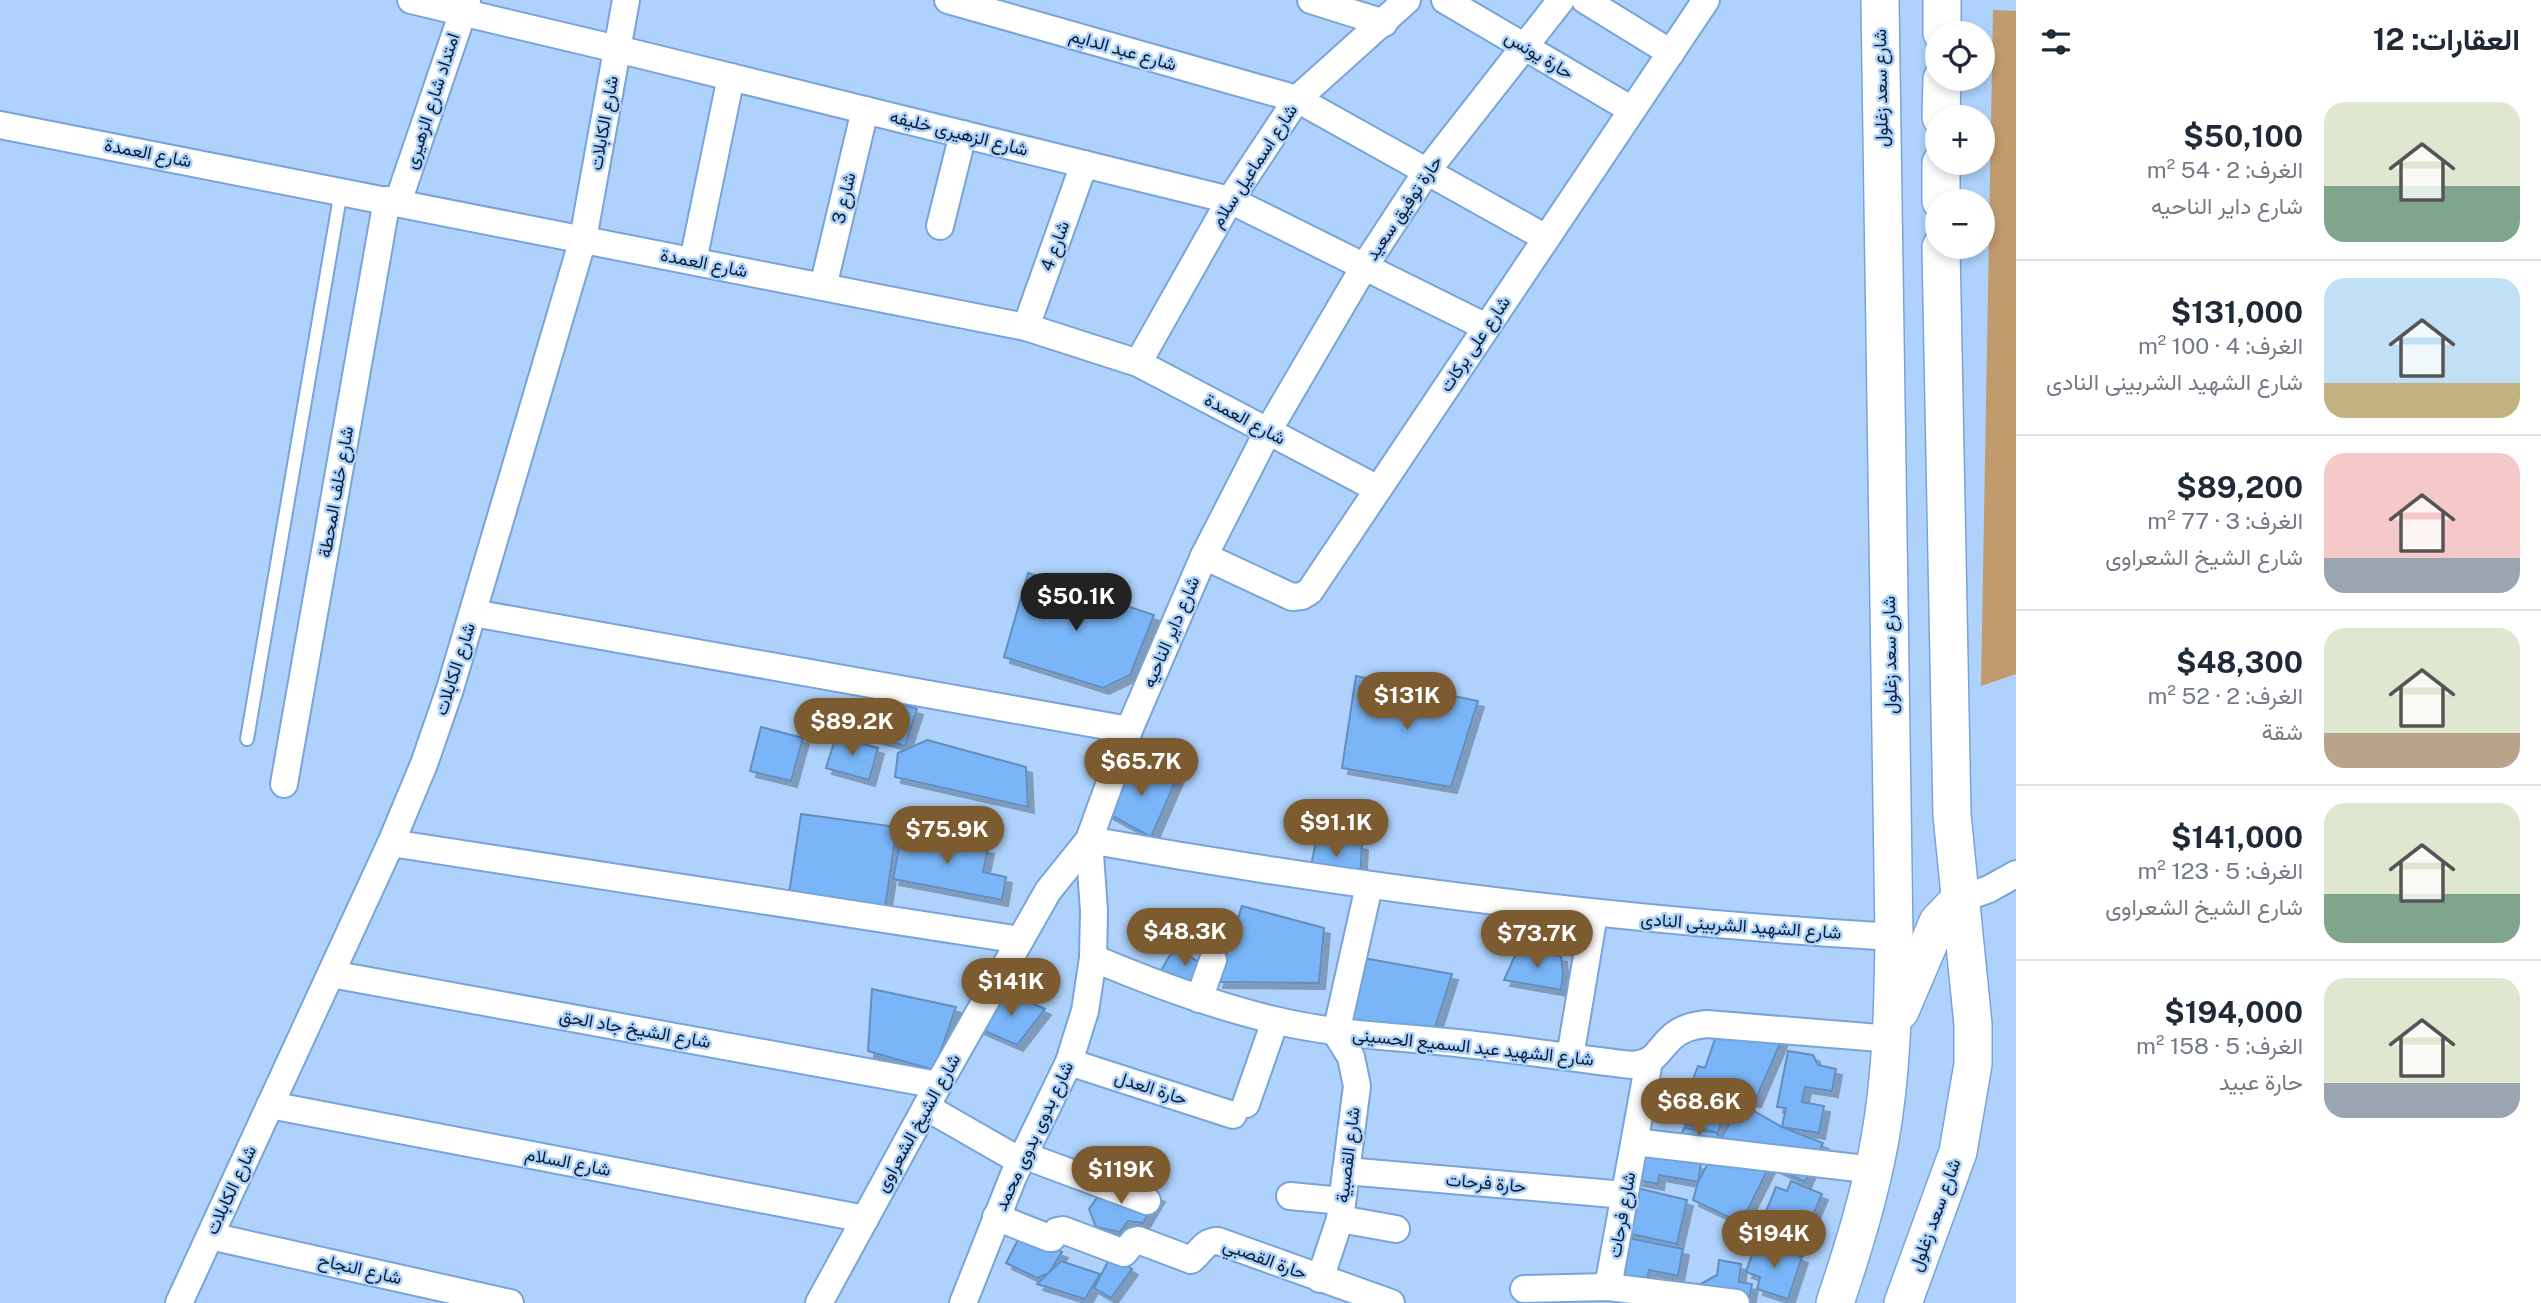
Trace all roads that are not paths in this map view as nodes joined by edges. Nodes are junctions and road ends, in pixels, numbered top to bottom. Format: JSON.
{"nodes":[{"id":1,"x":411,"y":0,"type":"edge"},
{"id":2,"x":626,"y":0,"type":"edge"},
{"id":3,"x":948,"y":0,"type":"edge"},
{"id":4,"x":1311,"y":0,"type":"edge"},
{"id":5,"x":1408,"y":0,"type":"edge"},
{"id":6,"x":1445,"y":0,"type":"edge"},
{"id":7,"x":1561,"y":0,"type":"edge"},
{"id":8,"x":1585,"y":0,"type":"edge"},
{"id":9,"x":1706,"y":0,"type":"edge"},
{"id":10,"x":1880,"y":0,"type":"edge"},
{"id":11,"x":1942,"y":0,"type":"edge"},
{"id":12,"x":464,"y":6,"type":"edge"},
{"id":13,"x":1942,"y":21,"type":"edge"},
{"id":14,"x":1384,"y":23,"type":"junction"},
{"id":15,"x":1524,"y":47,"type":"junction"},
{"id":16,"x":617,"y":49,"type":"junction"},
{"id":17,"x":1671,"y":53,"type":"junction"},
{"id":18,"x":731,"y":77,"type":"junction"},
{"id":19,"x":1297,"y":99,"type":"junction"},
{"id":20,"x":865,"y":110,"type":"junction"},
{"id":21,"x":1632,"y":110,"type":"junction"},
{"id":22,"x":0,"y":125,"type":"edge"},
{"id":23,"x":963,"y":134,"type":"junction"},
{"id":24,"x":1084,"y":164,"type":"junction"},
{"id":25,"x":1427,"y":171,"type":"junction"},
{"id":26,"x":341,"y":191,"type":"junction"},
{"id":27,"x":1230,"y":200,"type":"junction"},
{"id":28,"x":393,"y":201,"type":"junction"},
{"id":29,"x":940,"y":226,"type":"dead end"},
{"id":30,"x":1546,"y":238,"type":"junction"},
{"id":31,"x":583,"y":239,"type":"junction"},
{"id":32,"x":1941,"y":259,"type":"edge"},
{"id":33,"x":693,"y":261,"type":"junction"},
{"id":34,"x":1364,"y":267,"type":"junction"},
{"id":35,"x":823,"y":287,"type":"junction"},
{"id":36,"x":1026,"y":327,"type":"junction"},
{"id":37,"x":1486,"y":327,"type":"junction"},
{"id":38,"x":1138,"y":363,"type":"junction"},
{"id":39,"x":1268,"y":431,"type":"junction"},
{"id":40,"x":1378,"y":489,"type":"junction"},
{"id":41,"x":1204,"y":556,"type":"junction"},
{"id":42,"x":473,"y":613,"type":"junction"},
{"id":43,"x":1129,"y":730,"type":"junction"},
{"id":44,"x":247,"y":739,"type":"dead end"},
{"id":45,"x":284,"y":785,"type":"dead end"},
{"id":46,"x":1089,"y":840,"type":"junction"},
{"id":47,"x":391,"y":843,"type":"junction"},
{"id":48,"x":2016,"y":874,"type":"edge"},
{"id":49,"x":1369,"y":886,"type":"junction"},
{"id":50,"x":1959,"y":900,"type":"junction"},
{"id":51,"x":1594,"y":914,"type":"junction"},
{"id":52,"x":1894,"y":937,"type":"junction"},
{"id":53,"x":1020,"y":940,"type":"junction"},
{"id":54,"x":1093,"y":958,"type":"junction"},
{"id":55,"x":1213,"y":960,"type":"dead end"},
{"id":56,"x":331,"y":974,"type":"junction"},
{"id":57,"x":1199,"y":999,"type":"junction"},
{"id":58,"x":1275,"y":1021,"type":"junction"},
{"id":59,"x":1336,"y":1032,"type":"junction"},
{"id":60,"x":1892,"y":1033,"type":"junction"},
{"id":61,"x":1570,"y":1057,"type":"junction"},
{"id":62,"x":1649,"y":1061,"type":"junction"},
{"id":63,"x":1069,"y":1062,"type":"junction"},
{"id":64,"x":932,"y":1096,"type":"junction"},
{"id":65,"x":270,"y":1105,"type":"junction"},
{"id":66,"x":1635,"y":1142,"type":"junction"},
{"id":67,"x":1021,"y":1158,"type":"junction"},
{"id":68,"x":1874,"y":1170,"type":"junction"},
{"id":69,"x":1346,"y":1171,"type":"junction"},
{"id":70,"x":1625,"y":1195,"type":"junction"},
{"id":71,"x":1290,"y":1196,"type":"dead end"},
{"id":72,"x":1147,"y":1202,"type":"dead end"},
{"id":73,"x":1341,"y":1210,"type":"junction"},
{"id":74,"x":996,"y":1217,"type":"junction"},
{"id":75,"x":865,"y":1219,"type":"junction"},
{"id":76,"x":1396,"y":1229,"type":"dead end"},
{"id":77,"x":210,"y":1236,"type":"junction"},
{"id":78,"x":1320,"y":1279,"type":"junction"},
{"id":79,"x":1608,"y":1287,"type":"junction"},
{"id":80,"x":1524,"y":1289,"type":"dead end"},
{"id":81,"x":1580,"y":1295,"type":"edge"},
{"id":82,"x":1376,"y":1300,"type":"edge"},
{"id":83,"x":1719,"y":1302,"type":"edge"},
{"id":84,"x":179,"y":1303,"type":"edge"},
{"id":85,"x":510,"y":1303,"type":"edge"},
{"id":86,"x":819,"y":1303,"type":"edge"},
{"id":87,"x":963,"y":1303,"type":"edge"},
{"id":88,"x":1835,"y":1303,"type":"edge"},
{"id":89,"x":1903,"y":1303,"type":"edge"}],
"edges":[{"from":1,"to":12,"type":"street","name":"شارع الزهيرى خليفه"},
{"from":2,"to":16,"type":"street","name":"شارع الكابلات"},
{"from":3,"to":19,"type":"street","name":"شارع عبد الدايم"},
{"from":4,"to":14,"type":"street"},
{"from":5,"to":14,"type":"street","name":"شارع اسماعيل سلام"},
{"from":6,"to":15,"type":"street","name":"حارة يونس"},
{"from":7,"to":15,"type":"street","name":"حارة توفيق سعيد"},
{"from":8,"to":17,"type":"street"},
{"from":9,"to":17,"type":"street","name":"شارع على بركات"},
{"from":10,"to":52,"type":"main road","name":"شارع سعد زغلول"},
{"from":11,"to":13,"type":"main road"},
{"from":12,"to":16,"type":"street","name":"شارع الزهيرى خليفه"},
{"from":12,"to":28,"type":"street","name":"امتداد شارع الزهيرى"},
{"from":14,"to":19,"type":"street","name":"شارع اسماعيل سلام"},
{"from":15,"to":21,"type":"street","name":"حارة يونس"},
{"from":15,"to":25,"type":"street","name":"حارة توفيق سعيد"},
{"from":16,"to":18,"type":"street","name":"شارع الزهيرى خليفه"},
{"from":16,"to":31,"type":"street","name":"شارع الكابلات"},
{"from":17,"to":21,"type":"street","name":"شارع على بركات"},
{"from":18,"to":20,"type":"street","name":"شارع الزهيرى خليفه"},
{"from":18,"to":33,"type":"street"},
{"from":19,"to":25,"type":"street","name":"شارع عبد الدايم"},
{"from":19,"to":27,"type":"street","name":"شارع اسماعيل سلام"},
{"from":20,"to":23,"type":"street","name":"شارع الزهيرى خليفه"},
{"from":20,"to":35,"type":"street","name":"شارع 3"},
{"from":21,"to":30,"type":"street","name":"شارع على بركات"},
{"from":22,"to":26,"type":"street","name":"شارع العمدة"},
{"from":23,"to":24,"type":"street","name":"شارع الزهيرى خليفه"},
{"from":23,"to":29,"type":"street"},
{"from":24,"to":27,"type":"street","name":"شارع الزهيرى خليفه"},
{"from":24,"to":36,"type":"street","name":"شارع 4"},
{"from":25,"to":30,"type":"street","name":"شارع عبد الدايم"},
{"from":25,"to":34,"type":"street","name":"حارة توفيق سعيد"},
{"from":26,"to":28,"type":"street","name":"شارع العمدة"},
{"from":26,"to":44,"type":"lane"},
{"from":27,"to":34,"type":"street","name":"شارع الزهيرى خليفه"},
{"from":27,"to":38,"type":"street","name":"شارع اسماعيل سلام"},
{"from":28,"to":31,"type":"street","name":"شارع العمدة"},
{"from":28,"to":45,"type":"street","name":"شارع خلف المحطة"},
{"from":30,"to":37,"type":"street","name":"شارع على بركات"},
{"from":31,"to":33,"type":"street","name":"شارع العمدة"},
{"from":31,"to":42,"type":"street","name":"شارع الكابلات"},
{"from":32,"to":50,"type":"main road","name":"شارع سعد زغلول"},
{"from":33,"to":35,"type":"street","name":"شارع العمدة"},
{"from":34,"to":37,"type":"street","name":"شارع الزهيرى خليفه"},
{"from":34,"to":39,"type":"street","name":"حارة توفيق سعيد"},
{"from":35,"to":36,"type":"street","name":"شارع العمدة"},
{"from":36,"to":38,"type":"street","name":"شارع العمدة"},
{"from":37,"to":40,"type":"street","name":"شارع على بركات"},
{"from":38,"to":39,"type":"street","name":"شارع العمدة"},
{"from":39,"to":40,"type":"street","name":"شارع العمدة"},
{"from":39,"to":41,"type":"street","name":"شارع داير الناحيه"},
{"from":40,"to":41,"type":"street","name":"شارع على بركات"},
{"from":41,"to":43,"type":"street","name":"شارع داير الناحيه"},
{"from":42,"to":43,"type":"street"},
{"from":42,"to":47,"type":"street","name":"شارع الكابلات"},
{"from":43,"to":46,"type":"street","name":"شارع داير الناحيه"},
{"from":46,"to":49,"type":"street","name":"شارع الشهيد الشربينى النادى"},
{"from":46,"to":53,"type":"street","name":"شارع الشيخ الشعراوى"},
{"from":46,"to":54,"type":"street","name":"شارع بدوى بدوى محمد"},
{"from":47,"to":53,"type":"street"},
{"from":47,"to":56,"type":"street","name":"شارع الكابلات"},
{"from":48,"to":50,"type":"street"},
{"from":49,"to":51,"type":"street","name":"شارع الشهيد الشربينى النادى"},
{"from":49,"to":59,"type":"street"},
{"from":50,"to":60,"type":"main road"},
{"from":50,"to":89,"type":"main road","name":"شارع سعد زغلول"},
{"from":51,"to":52,"type":"street","name":"شارع الشهيد الشربينى النادى"},
{"from":51,"to":61,"type":"street"},
{"from":52,"to":60,"type":"main road","name":"شارع سعد زغلول"},
{"from":53,"to":64,"type":"street","name":"شارع الشيخ الشعراوى"},
{"from":54,"to":57,"type":"street","name":"شارع الشهيد عبد السميع الحسينى"},
{"from":54,"to":63,"type":"street","name":"شارع بدوى بدوى محمد"},
{"from":55,"to":57,"type":"street"},
{"from":56,"to":64,"type":"street","name":"شارع الشيخ جاد الحق"},
{"from":56,"to":65,"type":"street","name":"شارع الكابلات"},
{"from":57,"to":58,"type":"street","name":"شارع الشهيد عبد السميع الحسينى"},
{"from":58,"to":59,"type":"street","name":"شارع الشهيد عبد السميع الحسينى"},
{"from":58,"to":63,"type":"street","name":"حارة العدل"},
{"from":59,"to":61,"type":"street","name":"شارع الشهيد عبد السميع الحسينى"},
{"from":59,"to":69,"type":"street","name":"شارع القصبية"},
{"from":60,"to":62,"type":"street"},
{"from":60,"to":68,"type":"main road","name":"شارع سعد زغلول"},
{"from":61,"to":62,"type":"street","name":"شارع الشهيد عبد السميع الحسينى"},
{"from":62,"to":66,"type":"street","name":"شارع فرحات"},
{"from":63,"to":67,"type":"street","name":"شارع بدوى بدوى محمد"},
{"from":64,"to":67,"type":"street","name":"شارع الشيخ جاد الحق"},
{"from":64,"to":75,"type":"street","name":"شارع الشيخ الشعراوى"},
{"from":65,"to":75,"type":"street","name":"شارع السلام"},
{"from":65,"to":77,"type":"street","name":"شارع الكابلات"},
{"from":66,"to":68,"type":"street"},
{"from":66,"to":70,"type":"street","name":"شارع فرحات"},
{"from":67,"to":72,"type":"street","name":"شارع الشيخ جاد الحق"},
{"from":67,"to":74,"type":"street","name":"شارع بدوى بدوى محمد"},
{"from":68,"to":88,"type":"main road","name":"شارع سعد زغلول"},
{"from":69,"to":70,"type":"street","name":"حارة فرحات"},
{"from":69,"to":73,"type":"street","name":"شارع القصبية"},
{"from":70,"to":79,"type":"street","name":"شارع فرحات"},
{"from":71,"to":73,"type":"street"},
{"from":73,"to":76,"type":"street"},
{"from":73,"to":78,"type":"street","name":"شارع القصبية"},
{"from":74,"to":78,"type":"street","name":"حارة القصبي"},
{"from":74,"to":87,"type":"street","name":"شارع بدوى بدوى محمد"},
{"from":75,"to":86,"type":"street","name":"شارع الشيخ الشعراوى"},
{"from":77,"to":84,"type":"street","name":"شارع الكابلات"},
{"from":77,"to":85,"type":"street","name":"شارع النجاح"},
{"from":78,"to":82,"type":"street","name":"حارة القصبي"},
{"from":79,"to":81,"type":"street"},
{"from":79,"to":83,"type":"street"},
{"from":80,"to":81,"type":"street"}]}
